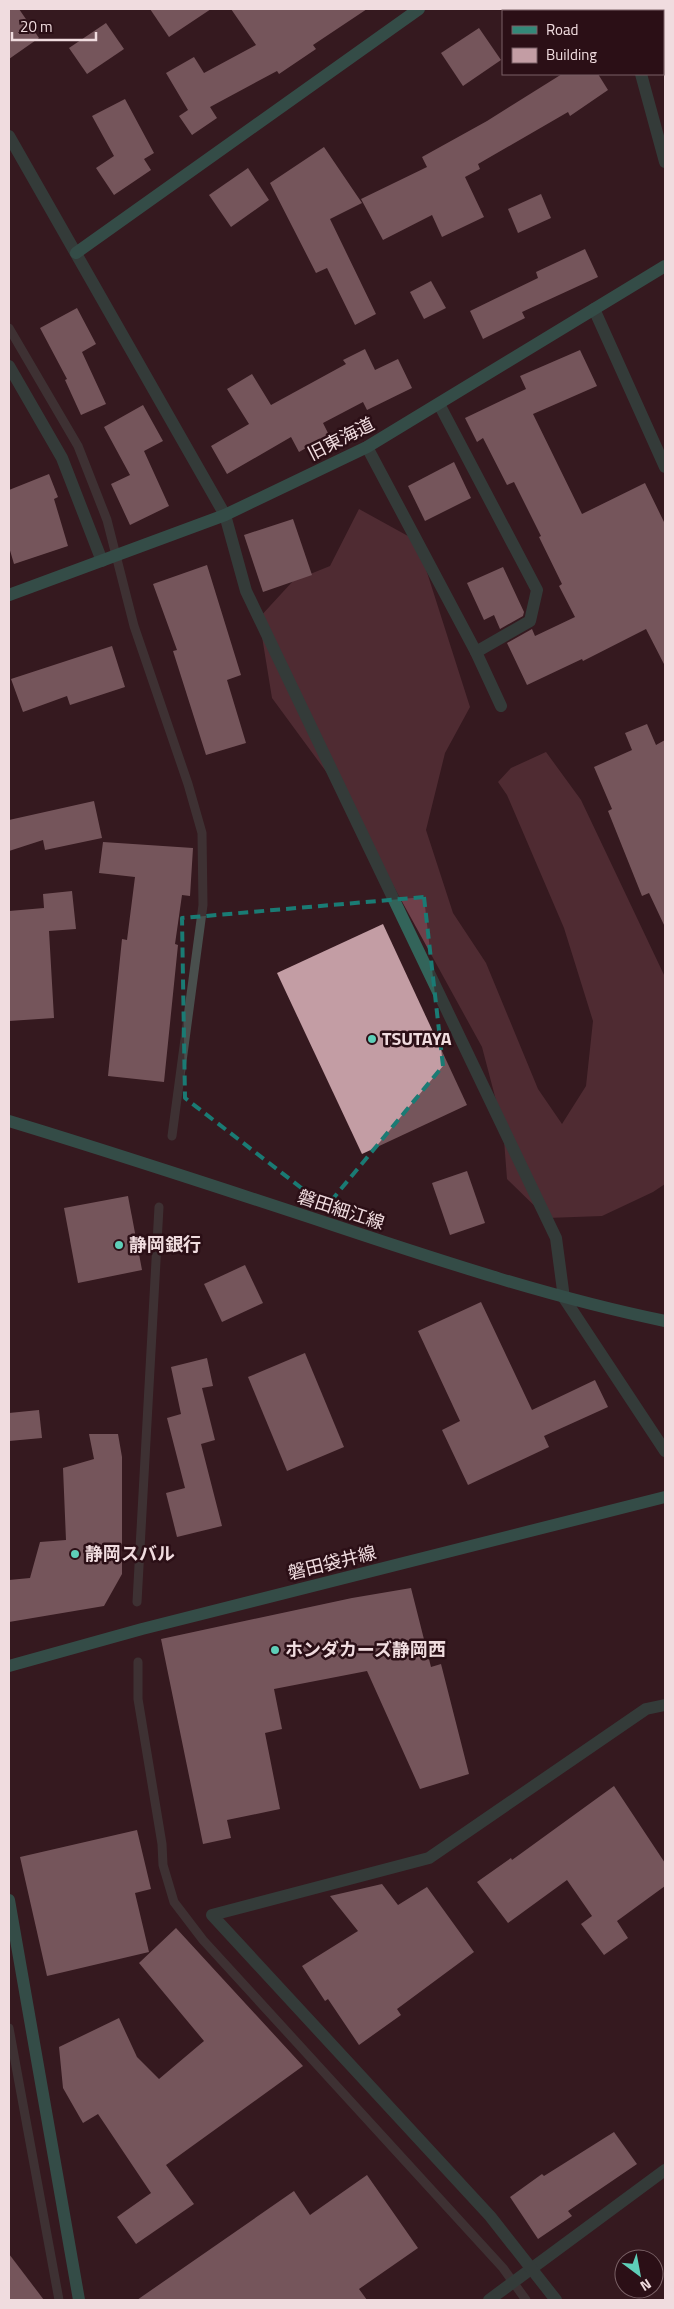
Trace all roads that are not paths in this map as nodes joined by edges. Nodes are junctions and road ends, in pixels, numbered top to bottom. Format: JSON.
{"nodes":[{"id":1,"x":419,"y":9,"type":"edge"},
{"id":2,"x":641,"y":75,"type":"edge"},
{"id":3,"x":9,"y":136,"type":"edge"},
{"id":4,"x":665,"y":162,"type":"edge"},
{"id":5,"x":76,"y":253,"type":"junction"},
{"id":6,"x":665,"y":266,"type":"edge"},
{"id":7,"x":594,"y":309,"type":"junction"},
{"id":8,"x":9,"y":366,"type":"edge"},
{"id":9,"x":439,"y":404,"type":"junction"},
{"id":10,"x":660,"y":441,"type":"edge"},
{"id":11,"x":367,"y":447,"type":"junction"},
{"id":12,"x":665,"y":467,"type":"edge"},
{"id":13,"x":225,"y":515,"type":"junction"},
{"id":14,"x":102,"y":561,"type":"junction"},
{"id":15,"x":9,"y":596,"type":"edge"},
{"id":16,"x":476,"y":652,"type":"junction"},
{"id":17,"x":501,"y":706,"type":"dead end"},
{"id":18,"x":9,"y":1121,"type":"edge"},
{"id":19,"x":564,"y":1298,"type":"junction"},
{"id":20,"x":665,"y":1321,"type":"edge"},
{"id":21,"x":665,"y":1452,"type":"edge"},
{"id":22,"x":665,"y":1498,"type":"edge"},
{"id":23,"x":9,"y":1666,"type":"edge"},
{"id":24,"x":665,"y":1705,"type":"edge"},
{"id":25,"x":9,"y":1900,"type":"edge"},
{"id":26,"x":665,"y":2170,"type":"edge"},
{"id":27,"x":532,"y":2268,"type":"junction"},
{"id":28,"x":78,"y":2300,"type":"edge"},
{"id":29,"x":489,"y":2300,"type":"edge"},
{"id":30,"x":556,"y":2300,"type":"edge"}],
"edges":[{"from":1,"to":5,"type":"street"},
{"from":2,"to":4,"type":"street"},
{"from":3,"to":5,"type":"street"},
{"from":5,"to":13,"type":"street"},
{"from":6,"to":7,"type":"street","name":"旧東海道"},
{"from":7,"to":9,"type":"street","name":"旧東海道"},
{"from":7,"to":10,"type":"street"},
{"from":8,"to":14,"type":"street"},
{"from":9,"to":11,"type":"street","name":"旧東海道"},
{"from":9,"to":16,"type":"street"},
{"from":10,"to":12,"type":"street"},
{"from":11,"to":13,"type":"street","name":"旧東海道"},
{"from":11,"to":16,"type":"street"},
{"from":13,"to":14,"type":"street","name":"旧東海道"},
{"from":13,"to":19,"type":"street"},
{"from":14,"to":15,"type":"street","name":"旧東海道"},
{"from":16,"to":17,"type":"street"},
{"from":18,"to":19,"type":"street","name":"磐田細江線"},
{"from":19,"to":20,"type":"street","name":"磐田細江線"},
{"from":19,"to":21,"type":"street"},
{"from":22,"to":23,"type":"street","name":"磐田袋井線"},
{"from":24,"to":27,"type":"street"},
{"from":25,"to":28,"type":"street"},
{"from":26,"to":27,"type":"street"},
{"from":27,"to":29,"type":"street"},
{"from":27,"to":30,"type":"street"}]}
